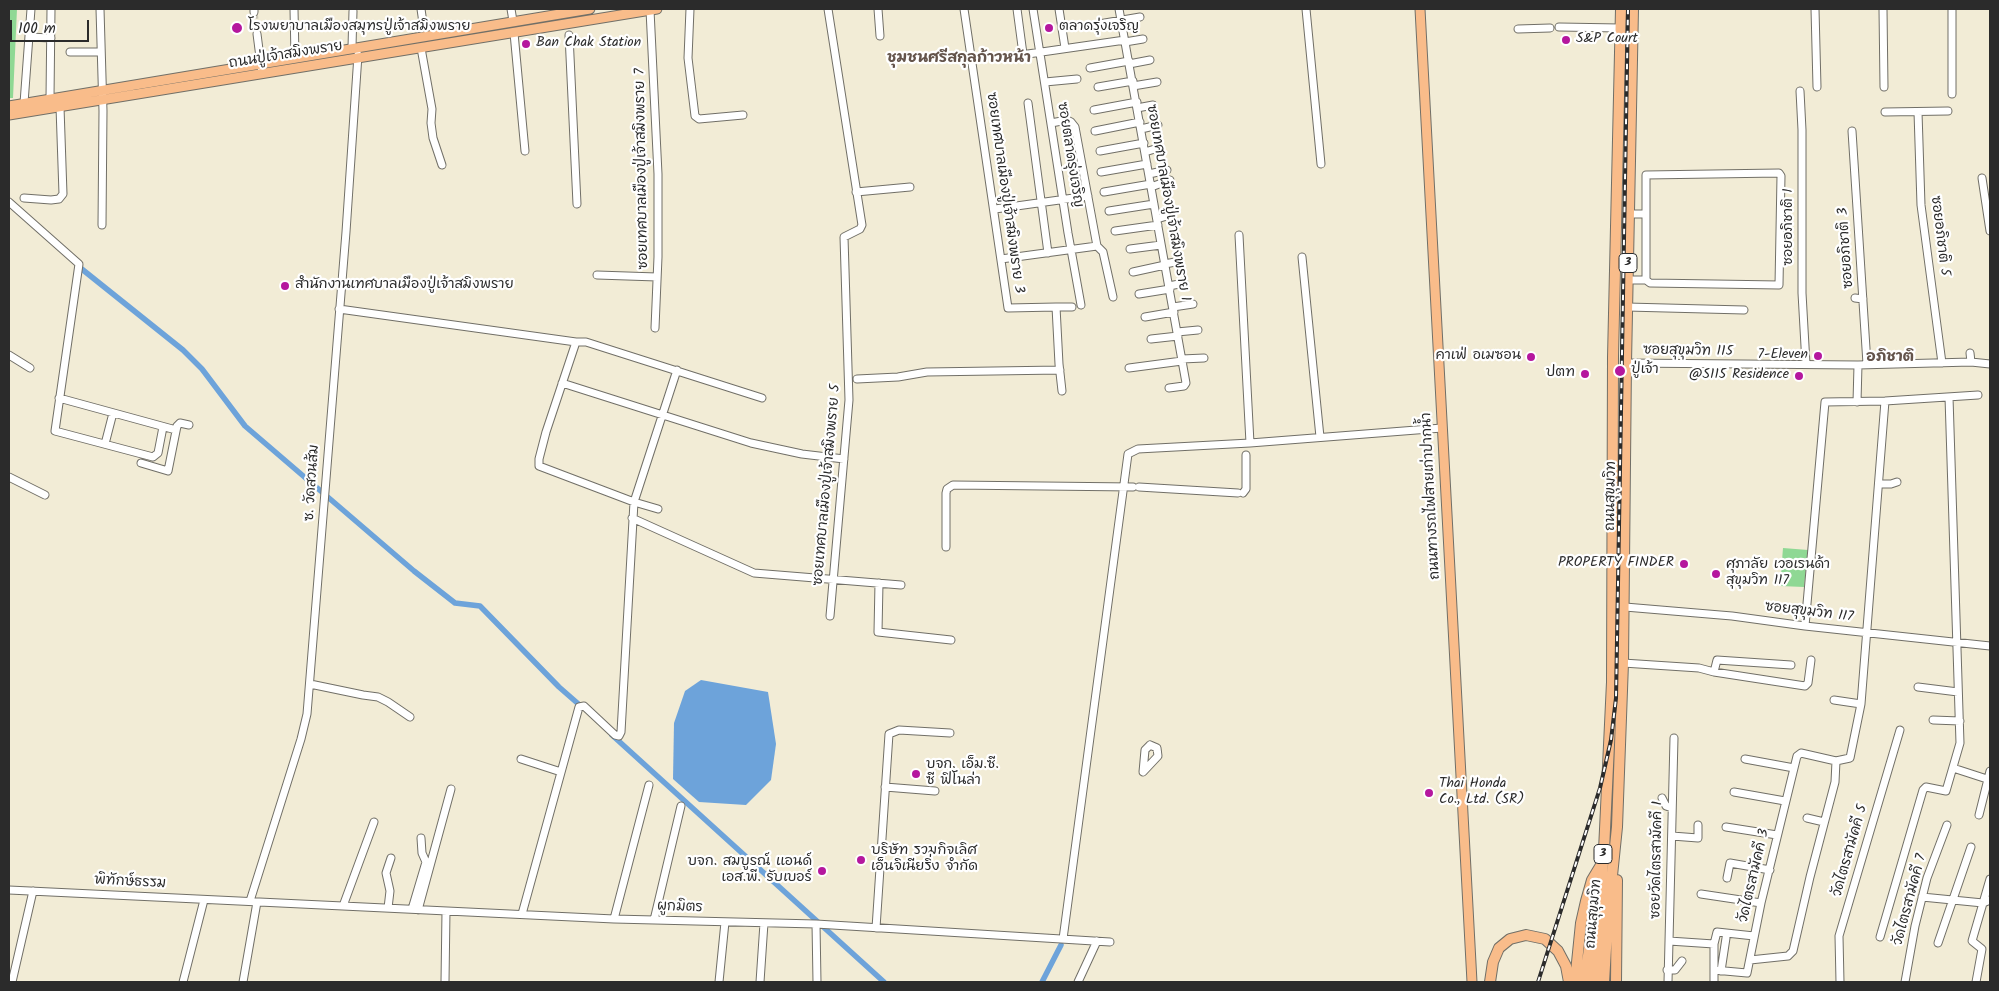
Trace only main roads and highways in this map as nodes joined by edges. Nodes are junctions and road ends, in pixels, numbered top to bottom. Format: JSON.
{"nodes":[{"id":1,"x":586,"y":9,"type":"edge"},
{"id":2,"x":652,"y":9,"type":"edge"},
{"id":3,"x":1420,"y":9,"type":"edge"},
{"id":4,"x":1621,"y":9,"type":"edge"},
{"id":5,"x":1633,"y":9,"type":"edge"},
{"id":6,"x":513,"y":22,"type":"junction"},
{"id":7,"x":514,"y":33,"type":"junction"},
{"id":8,"x":9,"y":106,"type":"edge"},
{"id":9,"x":9,"y":115,"type":"edge"},
{"id":10,"x":1629,"y":214,"type":"junction"},
{"id":11,"x":1616,"y":215,"type":"junction"},
{"id":12,"x":1610,"y":725,"type":"junction"},
{"id":13,"x":1621,"y":726,"type":"junction"},
{"id":14,"x":1617,"y":827,"type":"junction"},
{"id":15,"x":1602,"y":862,"type":"junction"},
{"id":16,"x":1601,"y":876,"type":"junction"},
{"id":17,"x":1617,"y":903,"type":"junction"},
{"id":18,"x":1472,"y":982,"type":"edge"},
{"id":19,"x":1490,"y":982,"type":"edge"},
{"id":20,"x":1569,"y":982,"type":"edge"},
{"id":21,"x":1575,"y":982,"type":"edge"},
{"id":22,"x":1584,"y":982,"type":"edge"},
{"id":23,"x":1594,"y":982,"type":"edge"},
{"id":24,"x":1604,"y":982,"type":"edge"},
{"id":25,"x":1611,"y":982,"type":"edge"},
{"id":26,"x":1616,"y":982,"type":"edge"}],
"edges":[{"from":1,"to":6,"type":"main road","name":"ถนนปู่เจ้าสมิงพราย"},
{"from":2,"to":7,"type":"main road","name":"ถนนปู่เจ้าสมิงพราย"},
{"from":3,"to":18,"type":"main road","name":"ถนนทางรถไฟสายเก่าปากน้ำ"},
{"from":4,"to":11,"type":"highway","name":"ถนนสุขุมวิท","number":"3"},
{"from":5,"to":10,"type":"highway","name":"ถนนสุขุมวิท","number":"3"},
{"from":6,"to":7,"type":"main road"},
{"from":6,"to":8,"type":"main road","name":"ถนนปู่เจ้าสมิงพราย"},
{"from":7,"to":9,"type":"main road","name":"ถนนปู่เจ้าสมิงพราย"},
{"from":10,"to":11,"type":"highway"},
{"from":10,"to":13,"type":"highway","name":"ถนนสุขุมวิท","number":"3"},
{"from":11,"to":12,"type":"highway","name":"ถนนสุขุมวิท","number":"3"},
{"from":12,"to":13,"type":"highway"},
{"from":12,"to":15,"type":"highway","name":"ถนนสุขุมวิท","number":"3"},
{"from":13,"to":14,"type":"highway","name":"ถนนสุขุมวิท","number":"3"},
{"from":14,"to":17,"type":"highway"},
{"from":14,"to":24,"type":"highway","name":"ถนนสุขุมวิท","number":"3"},
{"from":15,"to":16,"type":"highway","name":"ถนนสุขุมวิท","number":"3"},
{"from":15,"to":21,"type":"highway"},
{"from":16,"to":22,"type":"highway"},
{"from":16,"to":23,"type":"highway","name":"ถนนสุขุมวิท","number":"3"},
{"from":17,"to":25,"type":"highway"},
{"from":17,"to":26,"type":"highway"},
{"from":19,"to":20,"type":"highway"}]}
